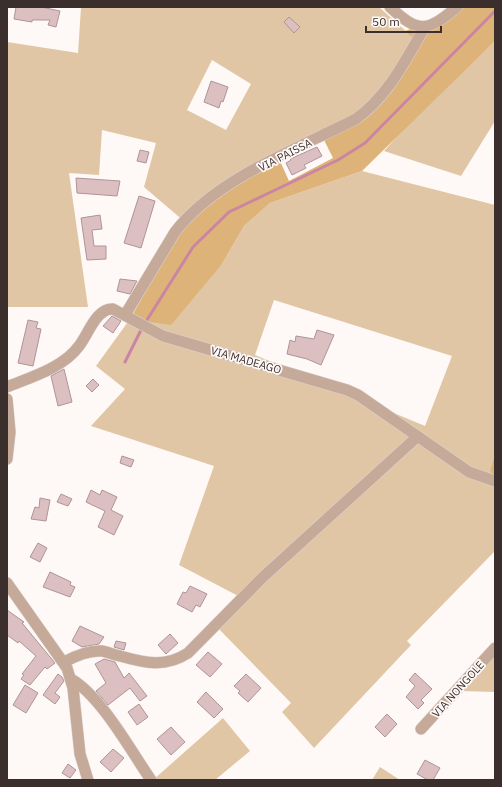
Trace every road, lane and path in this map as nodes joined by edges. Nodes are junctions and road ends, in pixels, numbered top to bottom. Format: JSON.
{"nodes":[{"id":1,"x":390,"y":7,"type":"edge"},
{"id":2,"x":457,"y":7,"type":"edge"},
{"id":3,"x":425,"y":27,"type":"junction"},
{"id":4,"x":125,"y":315,"type":"junction"},
{"id":5,"x":7,"y":387,"type":"edge"},
{"id":6,"x":7,"y":399,"type":"edge"},
{"id":7,"x":417,"y":437,"type":"junction"},
{"id":8,"x":7,"y":459,"type":"edge"},
{"id":9,"x":495,"y":481,"type":"edge"},
{"id":10,"x":7,"y":583,"type":"edge"},
{"id":11,"x":495,"y":648,"type":"edge"},
{"id":12,"x":64,"y":662,"type":"junction"},
{"id":13,"x":71,"y":679,"type":"junction"},
{"id":14,"x":421,"y":729,"type":"dead end"},
{"id":15,"x":88,"y":780,"type":"edge"},
{"id":16,"x":151,"y":780,"type":"edge"}],
"edges":[{"from":1,"to":3,"type":"street"},
{"from":2,"to":3,"type":"street"},
{"from":3,"to":4,"type":"street","name":"VIA PAISSA"},
{"from":4,"to":5,"type":"street","name":"VIA MADEAGO"},
{"from":4,"to":7,"type":"street","name":"VIA MADEAGO"},
{"from":6,"to":8,"type":"street"},
{"from":7,"to":9,"type":"street","name":"VIA MADEAGO"},
{"from":7,"to":12,"type":"street"},
{"from":10,"to":12,"type":"street"},
{"from":11,"to":14,"type":"street","name":"VIA NONGOLE"},
{"from":12,"to":13,"type":"street"},
{"from":13,"to":15,"type":"street"},
{"from":13,"to":16,"type":"street"}]}
